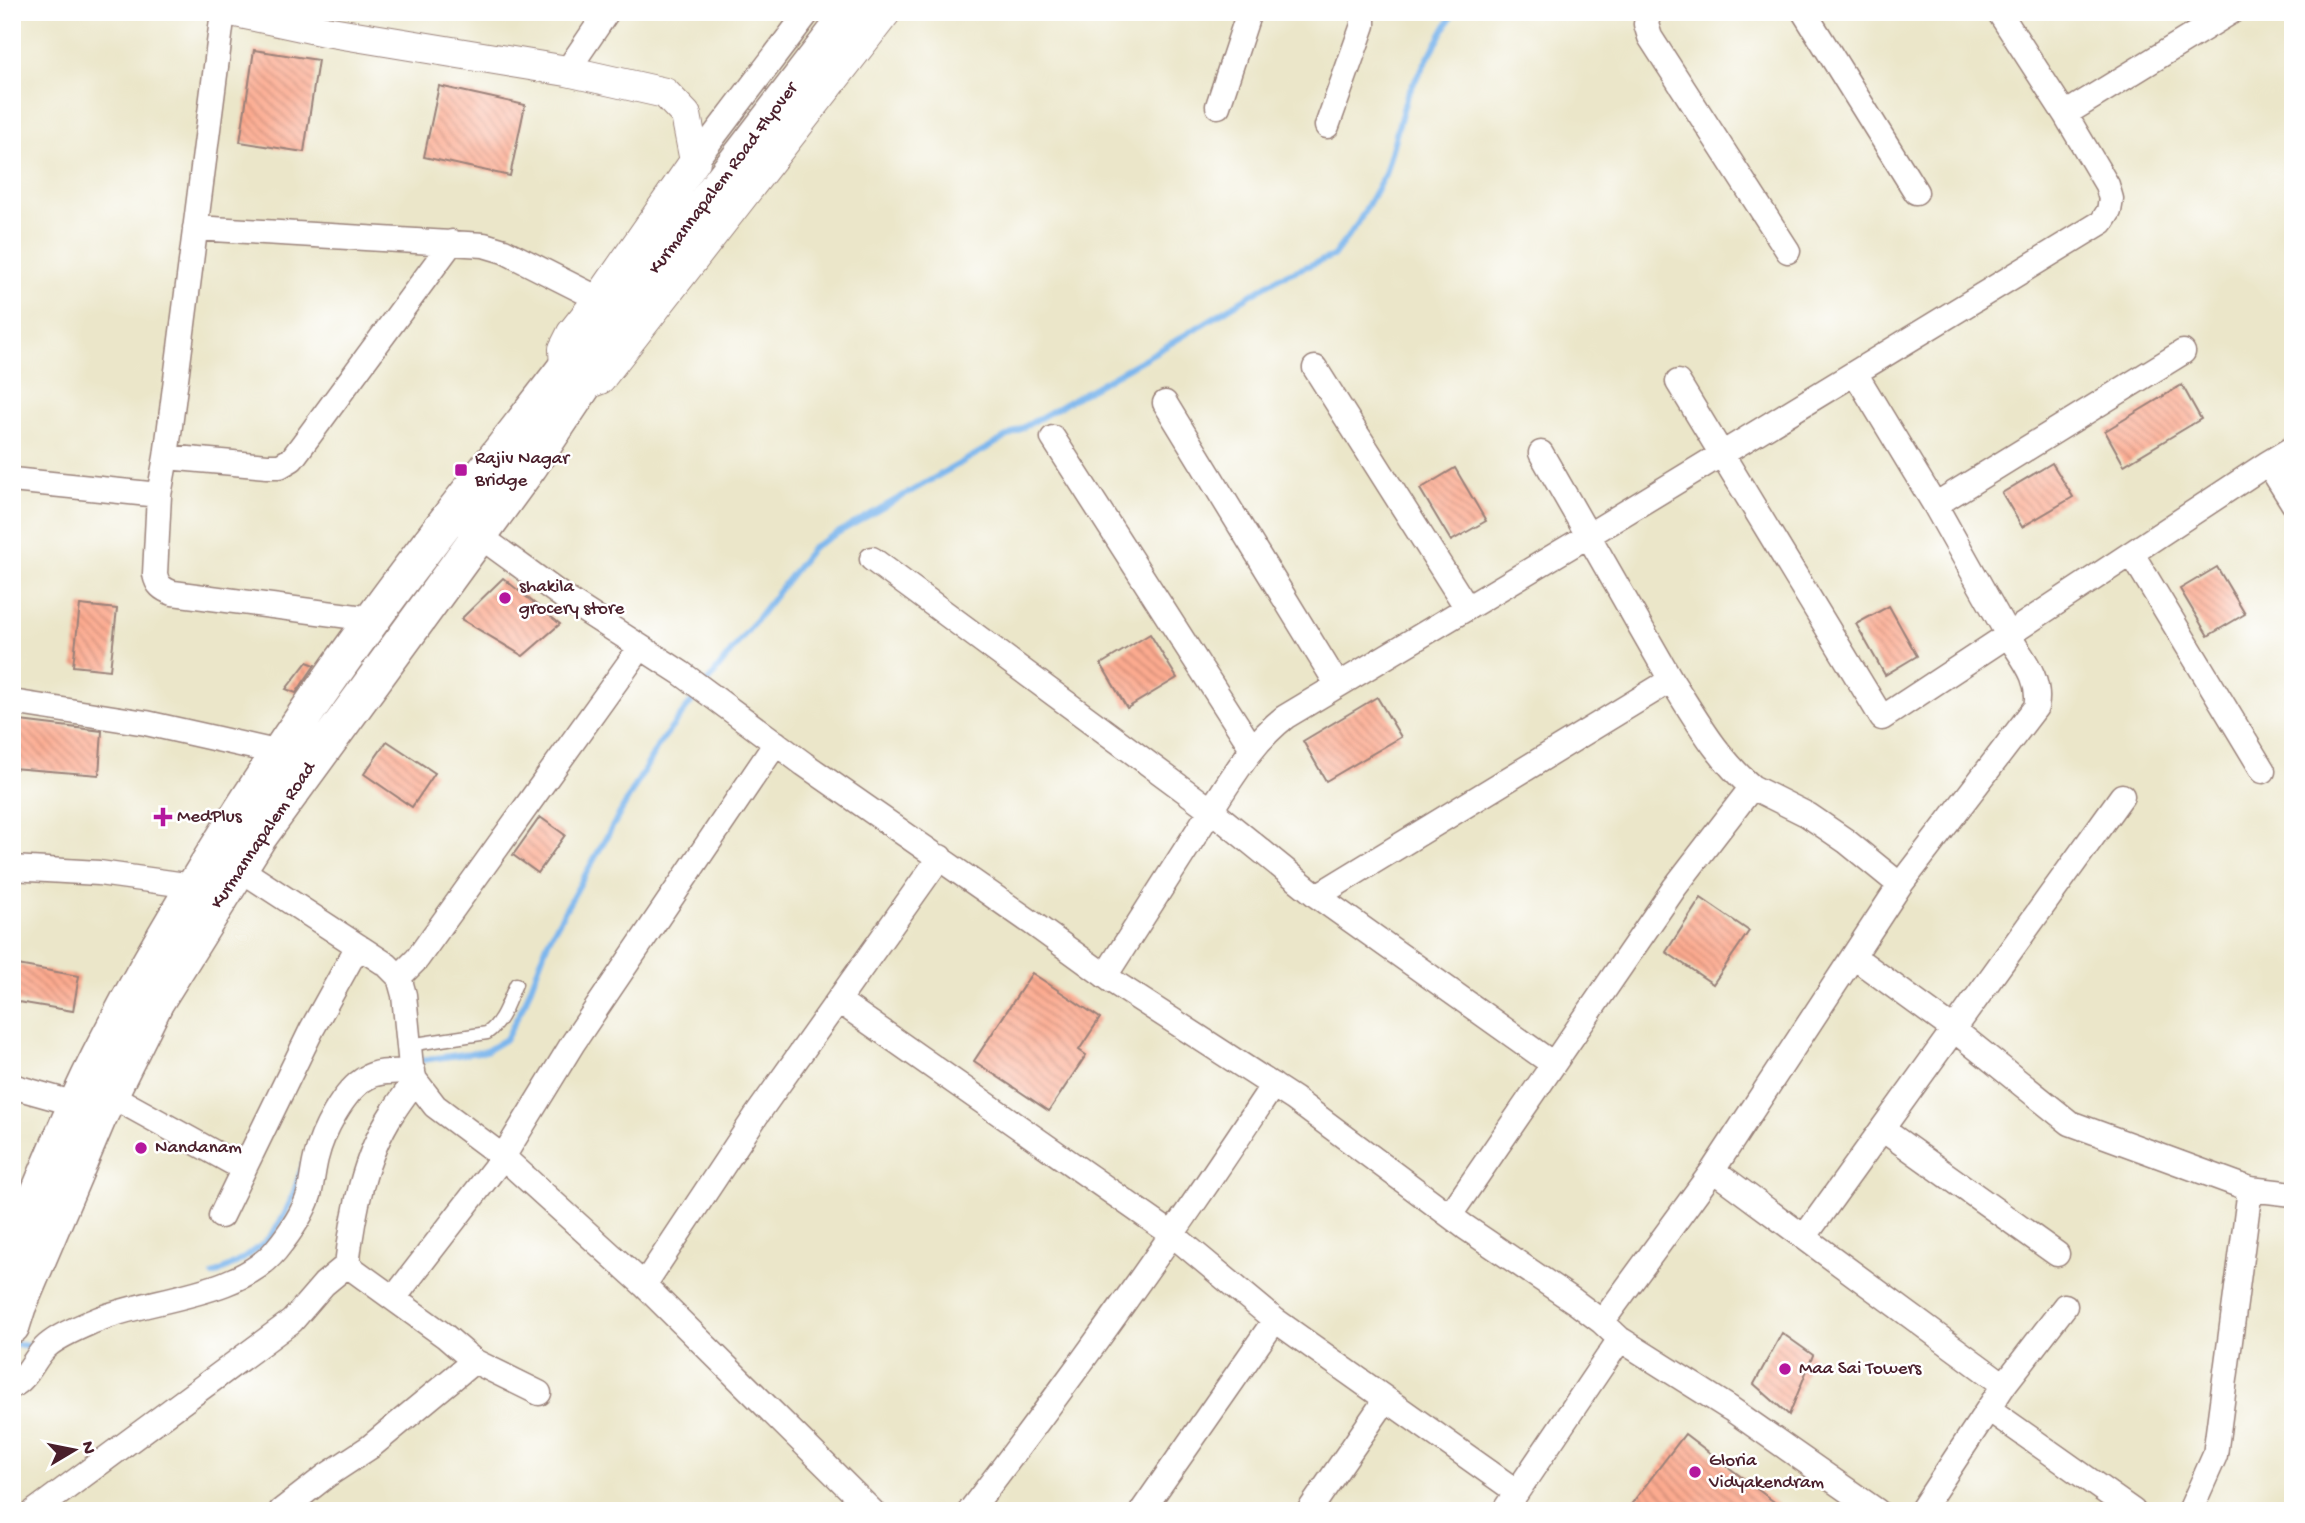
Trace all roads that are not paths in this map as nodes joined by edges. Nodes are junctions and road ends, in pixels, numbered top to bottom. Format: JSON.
{"nodes":[{"id":1,"x":223,"y":12,"type":"edge"},
{"id":2,"x":236,"y":12,"type":"edge"},
{"id":3,"x":607,"y":12,"type":"edge"},
{"id":4,"x":808,"y":12,"type":"edge"},
{"id":5,"x":851,"y":12,"type":"edge"},
{"id":6,"x":886,"y":12,"type":"edge"},
{"id":7,"x":1249,"y":12,"type":"edge"},
{"id":8,"x":1363,"y":12,"type":"edge"},
{"id":9,"x":1649,"y":12,"type":"edge"},
{"id":10,"x":1804,"y":12,"type":"edge"},
{"id":11,"x":1999,"y":12,"type":"edge"},
{"id":12,"x":2231,"y":12,"type":"edge"},
{"id":13,"x":567,"y":71,"type":"junction"},
{"id":14,"x":1219,"y":106,"type":"dead end"},
{"id":15,"x":2065,"y":114,"type":"junction"},
{"id":16,"x":1328,"y":126,"type":"dead end"},
{"id":17,"x":695,"y":162,"type":"junction"},
{"id":18,"x":1916,"y":192,"type":"dead end"},
{"id":19,"x":195,"y":228,"type":"junction"},
{"id":20,"x":452,"y":242,"type":"junction"},
{"id":21,"x":1788,"y":251,"type":"dead end"},
{"id":22,"x":599,"y":299,"type":"junction"},
{"id":23,"x":2183,"y":352,"type":"dead end"},
{"id":24,"x":1315,"y":368,"type":"dead end"},
{"id":25,"x":1855,"y":373,"type":"junction"},
{"id":26,"x":575,"y":377,"type":"junction"},
{"id":27,"x":1678,"y":382,"type":"dead end"},
{"id":28,"x":1165,"y":403,"type":"dead end"},
{"id":29,"x":1053,"y":438,"type":"dead end"},
{"id":30,"x":2293,"y":448,"type":"edge"},
{"id":31,"x":1541,"y":453,"type":"dead end"},
{"id":32,"x":1723,"y":453,"type":"junction"},
{"id":33,"x":166,"y":457,"type":"junction"},
{"id":34,"x":2268,"y":463,"type":"junction"},
{"id":35,"x":12,"y":480,"type":"edge"},
{"id":36,"x":159,"y":495,"type":"junction"},
{"id":37,"x":2293,"y":503,"type":"edge"},
{"id":38,"x":1936,"y":505,"type":"junction"},
{"id":39,"x":466,"y":525,"type":"junction"},
{"id":40,"x":1589,"y":535,"type":"junction"},
{"id":41,"x":2132,"y":554,"type":"junction"},
{"id":42,"x":872,"y":559,"type":"dead end"},
{"id":43,"x":1467,"y":608,"type":"junction"},
{"id":44,"x":372,"y":620,"type":"junction"},
{"id":45,"x":2008,"y":635,"type":"junction"},
{"id":46,"x":640,"y":648,"type":"junction"},
{"id":47,"x":1671,"y":680,"type":"junction"},
{"id":48,"x":1337,"y":684,"type":"junction"},
{"id":49,"x":12,"y":702,"type":"edge"},
{"id":50,"x":776,"y":743,"type":"junction"},
{"id":51,"x":1252,"y":748,"type":"junction"},
{"id":52,"x":280,"y":753,"type":"junction"},
{"id":53,"x":2263,"y":771,"type":"dead end"},
{"id":54,"x":1752,"y":787,"type":"junction"},
{"id":55,"x":2122,"y":796,"type":"dead end"},
{"id":56,"x":1211,"y":810,"type":"junction"},
{"id":57,"x":940,"y":857,"type":"junction"},
{"id":58,"x":12,"y":868,"type":"edge"},
{"id":59,"x":240,"y":869,"type":"junction"},
{"id":60,"x":1900,"y":885,"type":"junction"},
{"id":61,"x":194,"y":886,"type":"junction"},
{"id":62,"x":1317,"y":896,"type":"junction"},
{"id":63,"x":358,"y":946,"type":"junction"},
{"id":64,"x":1854,"y":957,"type":"junction"},
{"id":65,"x":1105,"y":976,"type":"junction"},
{"id":66,"x":399,"y":977,"type":"junction"},
{"id":67,"x":516,"y":984,"type":"dead end"},
{"id":68,"x":839,"y":1001,"type":"junction"},
{"id":69,"x":1953,"y":1029,"type":"junction"},
{"id":70,"x":412,"y":1063,"type":"junction"},
{"id":71,"x":1553,"y":1064,"type":"junction"},
{"id":72,"x":1273,"y":1084,"type":"junction"},
{"id":73,"x":12,"y":1086,"type":"edge"},
{"id":74,"x":110,"y":1095,"type":"junction"},
{"id":75,"x":76,"y":1104,"type":"junction"},
{"id":76,"x":1882,"y":1129,"type":"junction"},
{"id":77,"x":503,"y":1157,"type":"junction"},
{"id":78,"x":244,"y":1170,"type":"junction"},
{"id":79,"x":1713,"y":1170,"type":"junction"},
{"id":80,"x":2250,"y":1189,"type":"junction"},
{"id":81,"x":2293,"y":1194,"type":"edge"},
{"id":82,"x":1450,"y":1215,"type":"junction"},
{"id":83,"x":221,"y":1216,"type":"dead end"},
{"id":84,"x":1173,"y":1235,"type":"junction"},
{"id":85,"x":1805,"y":1236,"type":"junction"},
{"id":86,"x":2057,"y":1254,"type":"dead end"},
{"id":87,"x":12,"y":1256,"type":"edge"},
{"id":88,"x":347,"y":1265,"type":"junction"},
{"id":89,"x":644,"y":1285,"type":"junction"},
{"id":90,"x":394,"y":1298,"type":"junction"},
{"id":91,"x":2065,"y":1306,"type":"dead end"},
{"id":92,"x":1275,"y":1320,"type":"junction"},
{"id":93,"x":1602,"y":1322,"type":"junction"},
{"id":94,"x":12,"y":1325,"type":"edge"},
{"id":95,"x":1620,"y":1339,"type":"junction"},
{"id":96,"x":474,"y":1361,"type":"junction"},
{"id":97,"x":2004,"y":1385,"type":"junction"},
{"id":98,"x":12,"y":1386,"type":"edge"},
{"id":99,"x":539,"y":1393,"type":"dead end"},
{"id":100,"x":1386,"y":1399,"type":"junction"},
{"id":101,"x":1990,"y":1410,"type":"junction"},
{"id":102,"x":1511,"y":1501,"type":"edge"},
{"id":103,"x":35,"y":1511,"type":"edge"},
{"id":104,"x":281,"y":1511,"type":"edge"},
{"id":105,"x":872,"y":1511,"type":"edge"},
{"id":106,"x":970,"y":1511,"type":"edge"},
{"id":107,"x":1142,"y":1511,"type":"edge"},
{"id":108,"x":1309,"y":1511,"type":"edge"},
{"id":109,"x":1877,"y":1511,"type":"edge"},
{"id":110,"x":1921,"y":1511,"type":"edge"},
{"id":111,"x":2133,"y":1511,"type":"edge"},
{"id":112,"x":2190,"y":1511,"type":"edge"}],
"edges":[{"from":1,"to":19,"type":"street"},
{"from":2,"to":13,"type":"street"},
{"from":3,"to":13,"type":"street"},
{"from":4,"to":17,"type":"street"},
{"from":5,"to":26,"type":"main road","name":"Kurmannapalem Road Flyover"},
{"from":6,"to":26,"type":"street"},
{"from":7,"to":14,"type":"street"},
{"from":8,"to":16,"type":"street"},
{"from":9,"to":21,"type":"street"},
{"from":10,"to":18,"type":"street"},
{"from":11,"to":15,"type":"street"},
{"from":12,"to":15,"type":"street"},
{"from":13,"to":17,"type":"street"},
{"from":15,"to":25,"type":"street"},
{"from":17,"to":22,"type":"street"},
{"from":19,"to":20,"type":"street"},
{"from":19,"to":33,"type":"street"},
{"from":20,"to":22,"type":"street"},
{"from":20,"to":33,"type":"street"},
{"from":22,"to":26,"type":"street"},
{"from":23,"to":38,"type":"street"},
{"from":24,"to":43,"type":"street"},
{"from":25,"to":32,"type":"street"},
{"from":25,"to":38,"type":"street"},
{"from":26,"to":39,"type":"main road","name":"Kurmannapalem Road"},
{"from":27,"to":32,"type":"street"},
{"from":28,"to":48,"type":"street"},
{"from":29,"to":51,"type":"street"},
{"from":30,"to":34,"type":"street"},
{"from":31,"to":40,"type":"street"},
{"from":32,"to":40,"type":"street"},
{"from":32,"to":45,"type":"street"},
{"from":33,"to":36,"type":"street"},
{"from":34,"to":37,"type":"street"},
{"from":34,"to":41,"type":"street"},
{"from":35,"to":36,"type":"street"},
{"from":36,"to":44,"type":"street"},
{"from":38,"to":45,"type":"street"},
{"from":39,"to":44,"type":"main road","name":"Kurmannapalem Road"},
{"from":39,"to":46,"type":"street"},
{"from":39,"to":59,"type":"main road","name":"Kurmannapalem Road"},
{"from":40,"to":43,"type":"street"},
{"from":40,"to":47,"type":"street"},
{"from":41,"to":45,"type":"street"},
{"from":41,"to":53,"type":"street"},
{"from":42,"to":56,"type":"street"},
{"from":43,"to":48,"type":"street"},
{"from":44,"to":52,"type":"main road","name":"Kurmannapalem Road"},
{"from":45,"to":60,"type":"street"},
{"from":46,"to":50,"type":"street"},
{"from":46,"to":66,"type":"street"},
{"from":47,"to":54,"type":"street"},
{"from":47,"to":62,"type":"street"},
{"from":48,"to":51,"type":"street"},
{"from":49,"to":52,"type":"street"},
{"from":50,"to":57,"type":"street"},
{"from":50,"to":77,"type":"street"},
{"from":51,"to":56,"type":"street"},
{"from":52,"to":61,"type":"main road","name":"Kurmannapalem Road"},
{"from":54,"to":60,"type":"street"},
{"from":54,"to":71,"type":"street"},
{"from":55,"to":69,"type":"street"},
{"from":56,"to":62,"type":"street"},
{"from":56,"to":65,"type":"street"},
{"from":57,"to":65,"type":"street"},
{"from":57,"to":68,"type":"street"},
{"from":58,"to":61,"type":"street"},
{"from":59,"to":63,"type":"street"},
{"from":59,"to":74,"type":"main road","name":"Kurmannapalem Road"},
{"from":60,"to":64,"type":"street"},
{"from":61,"to":75,"type":"main road","name":"Kurmannapalem Road"},
{"from":62,"to":71,"type":"street"},
{"from":63,"to":66,"type":"street"},
{"from":63,"to":78,"type":"street"},
{"from":64,"to":69,"type":"street"},
{"from":64,"to":79,"type":"street"},
{"from":65,"to":72,"type":"street"},
{"from":66,"to":70,"type":"street"},
{"from":67,"to":70,"type":"lane"},
{"from":68,"to":84,"type":"street"},
{"from":68,"to":89,"type":"street"},
{"from":69,"to":76,"type":"street"},
{"from":69,"to":80,"type":"street"},
{"from":70,"to":77,"type":"street"},
{"from":70,"to":88,"type":"street"},
{"from":70,"to":98,"type":"street"},
{"from":71,"to":82,"type":"street"},
{"from":72,"to":82,"type":"street"},
{"from":72,"to":84,"type":"street"},
{"from":73,"to":75,"type":"street"},
{"from":74,"to":78,"type":"street"},
{"from":74,"to":94,"type":"main road","name":"Kurmannapalem Road"},
{"from":75,"to":87,"type":"main road","name":"Kurmannapalem Road"},
{"from":76,"to":85,"type":"street"},
{"from":76,"to":86,"type":"street"},
{"from":77,"to":89,"type":"street"},
{"from":77,"to":90,"type":"street"},
{"from":78,"to":83,"type":"street"},
{"from":79,"to":85,"type":"street"},
{"from":79,"to":93,"type":"street"},
{"from":80,"to":81,"type":"street"},
{"from":80,"to":112,"type":"street"},
{"from":82,"to":93,"type":"street"},
{"from":84,"to":92,"type":"street"},
{"from":84,"to":106,"type":"street"},
{"from":85,"to":97,"type":"street"},
{"from":88,"to":90,"type":"street"},
{"from":88,"to":103,"type":"street"},
{"from":89,"to":105,"type":"street"},
{"from":90,"to":96,"type":"street"},
{"from":91,"to":97,"type":"street"},
{"from":92,"to":100,"type":"street"},
{"from":92,"to":107,"type":"street"},
{"from":93,"to":95,"type":"street"},
{"from":95,"to":102,"type":"street"},
{"from":95,"to":109,"type":"street"},
{"from":96,"to":99,"type":"street"},
{"from":96,"to":104,"type":"street"},
{"from":97,"to":101,"type":"street"},
{"from":100,"to":102,"type":"street"},
{"from":100,"to":108,"type":"street"},
{"from":101,"to":110,"type":"street"},
{"from":101,"to":111,"type":"street"}]}
